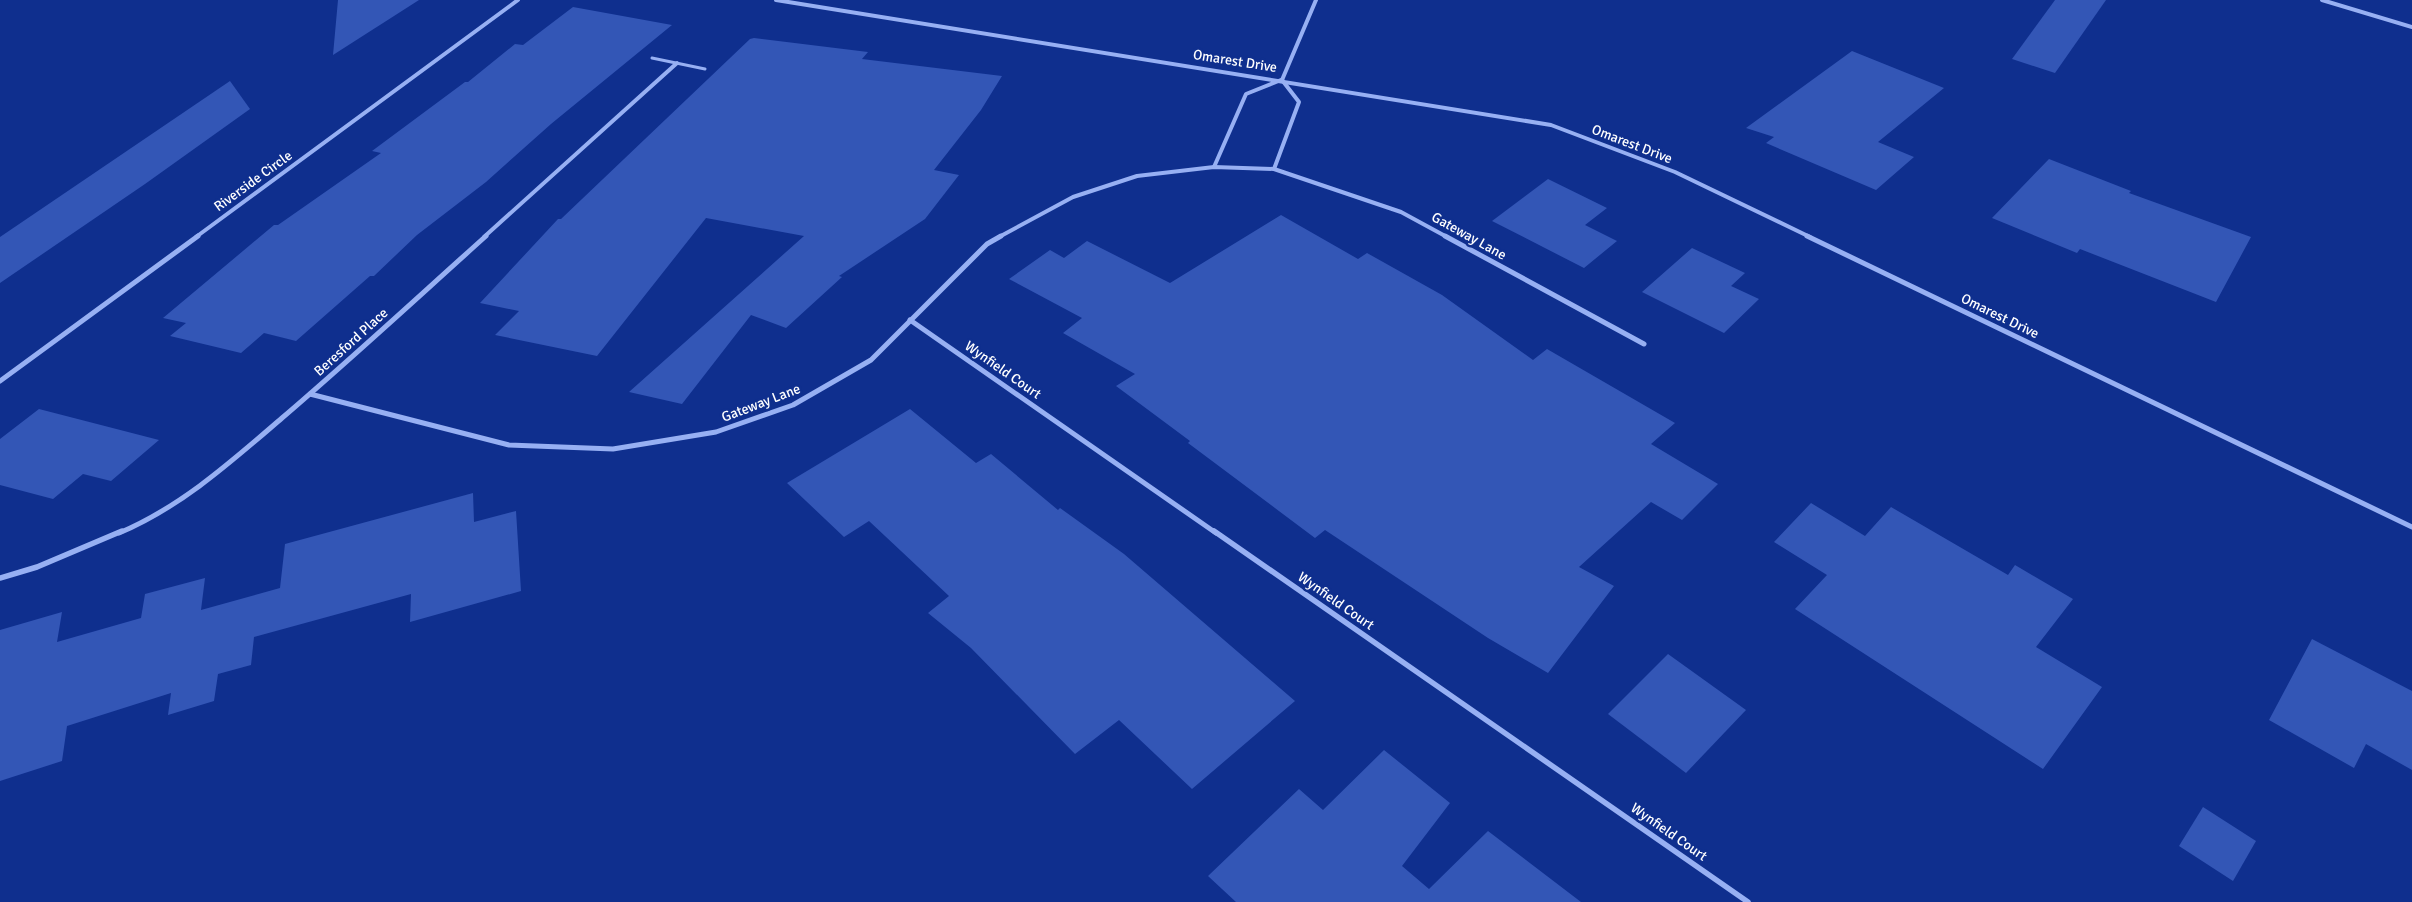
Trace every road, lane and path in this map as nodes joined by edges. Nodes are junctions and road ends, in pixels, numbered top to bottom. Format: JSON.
{"nodes":[{"id":1,"x":518,"y":0,"type":"edge"},
{"id":2,"x":776,"y":0,"type":"edge"},
{"id":3,"x":1316,"y":0,"type":"edge"},
{"id":4,"x":2322,"y":0,"type":"edge"},
{"id":5,"x":2412,"y":27,"type":"edge"},
{"id":6,"x":652,"y":58,"type":"dead end"},
{"id":7,"x":677,"y":63,"type":"junction"},
{"id":8,"x":705,"y":69,"type":"dead end"},
{"id":9,"x":1282,"y":80,"type":"junction"},
{"id":10,"x":1214,"y":167,"type":"junction"},
{"id":11,"x":1274,"y":169,"type":"junction"},
{"id":12,"x":910,"y":320,"type":"junction"},
{"id":13,"x":1644,"y":344,"type":"dead end"},
{"id":14,"x":0,"y":380,"type":"edge"},
{"id":15,"x":310,"y":394,"type":"junction"},
{"id":16,"x":2412,"y":527,"type":"edge"},
{"id":17,"x":0,"y":578,"type":"edge"},
{"id":18,"x":1748,"y":902,"type":"edge"}],
"edges":[{"from":1,"to":14,"type":"street","name":"Riverside Circle"},
{"from":2,"to":9,"type":"street","name":"Omarest Drive"},
{"from":3,"to":9,"type":"street"},
{"from":4,"to":5,"type":"street"},
{"from":6,"to":7,"type":"lane"},
{"from":7,"to":8,"type":"lane"},
{"from":7,"to":15,"type":"street","name":"Beresford Place"},
{"from":9,"to":10,"type":"street"},
{"from":9,"to":11,"type":"street"},
{"from":9,"to":16,"type":"street","name":"Omarest Drive"},
{"from":10,"to":11,"type":"street","name":"Gateway Lane"},
{"from":10,"to":12,"type":"street","name":"Gateway Lane"},
{"from":11,"to":13,"type":"street","name":"Gateway Lane"},
{"from":12,"to":15,"type":"street","name":"Gateway Lane"},
{"from":12,"to":18,"type":"street","name":"Wynfield Court"},
{"from":15,"to":17,"type":"street","name":"Beresford Place"}]}
